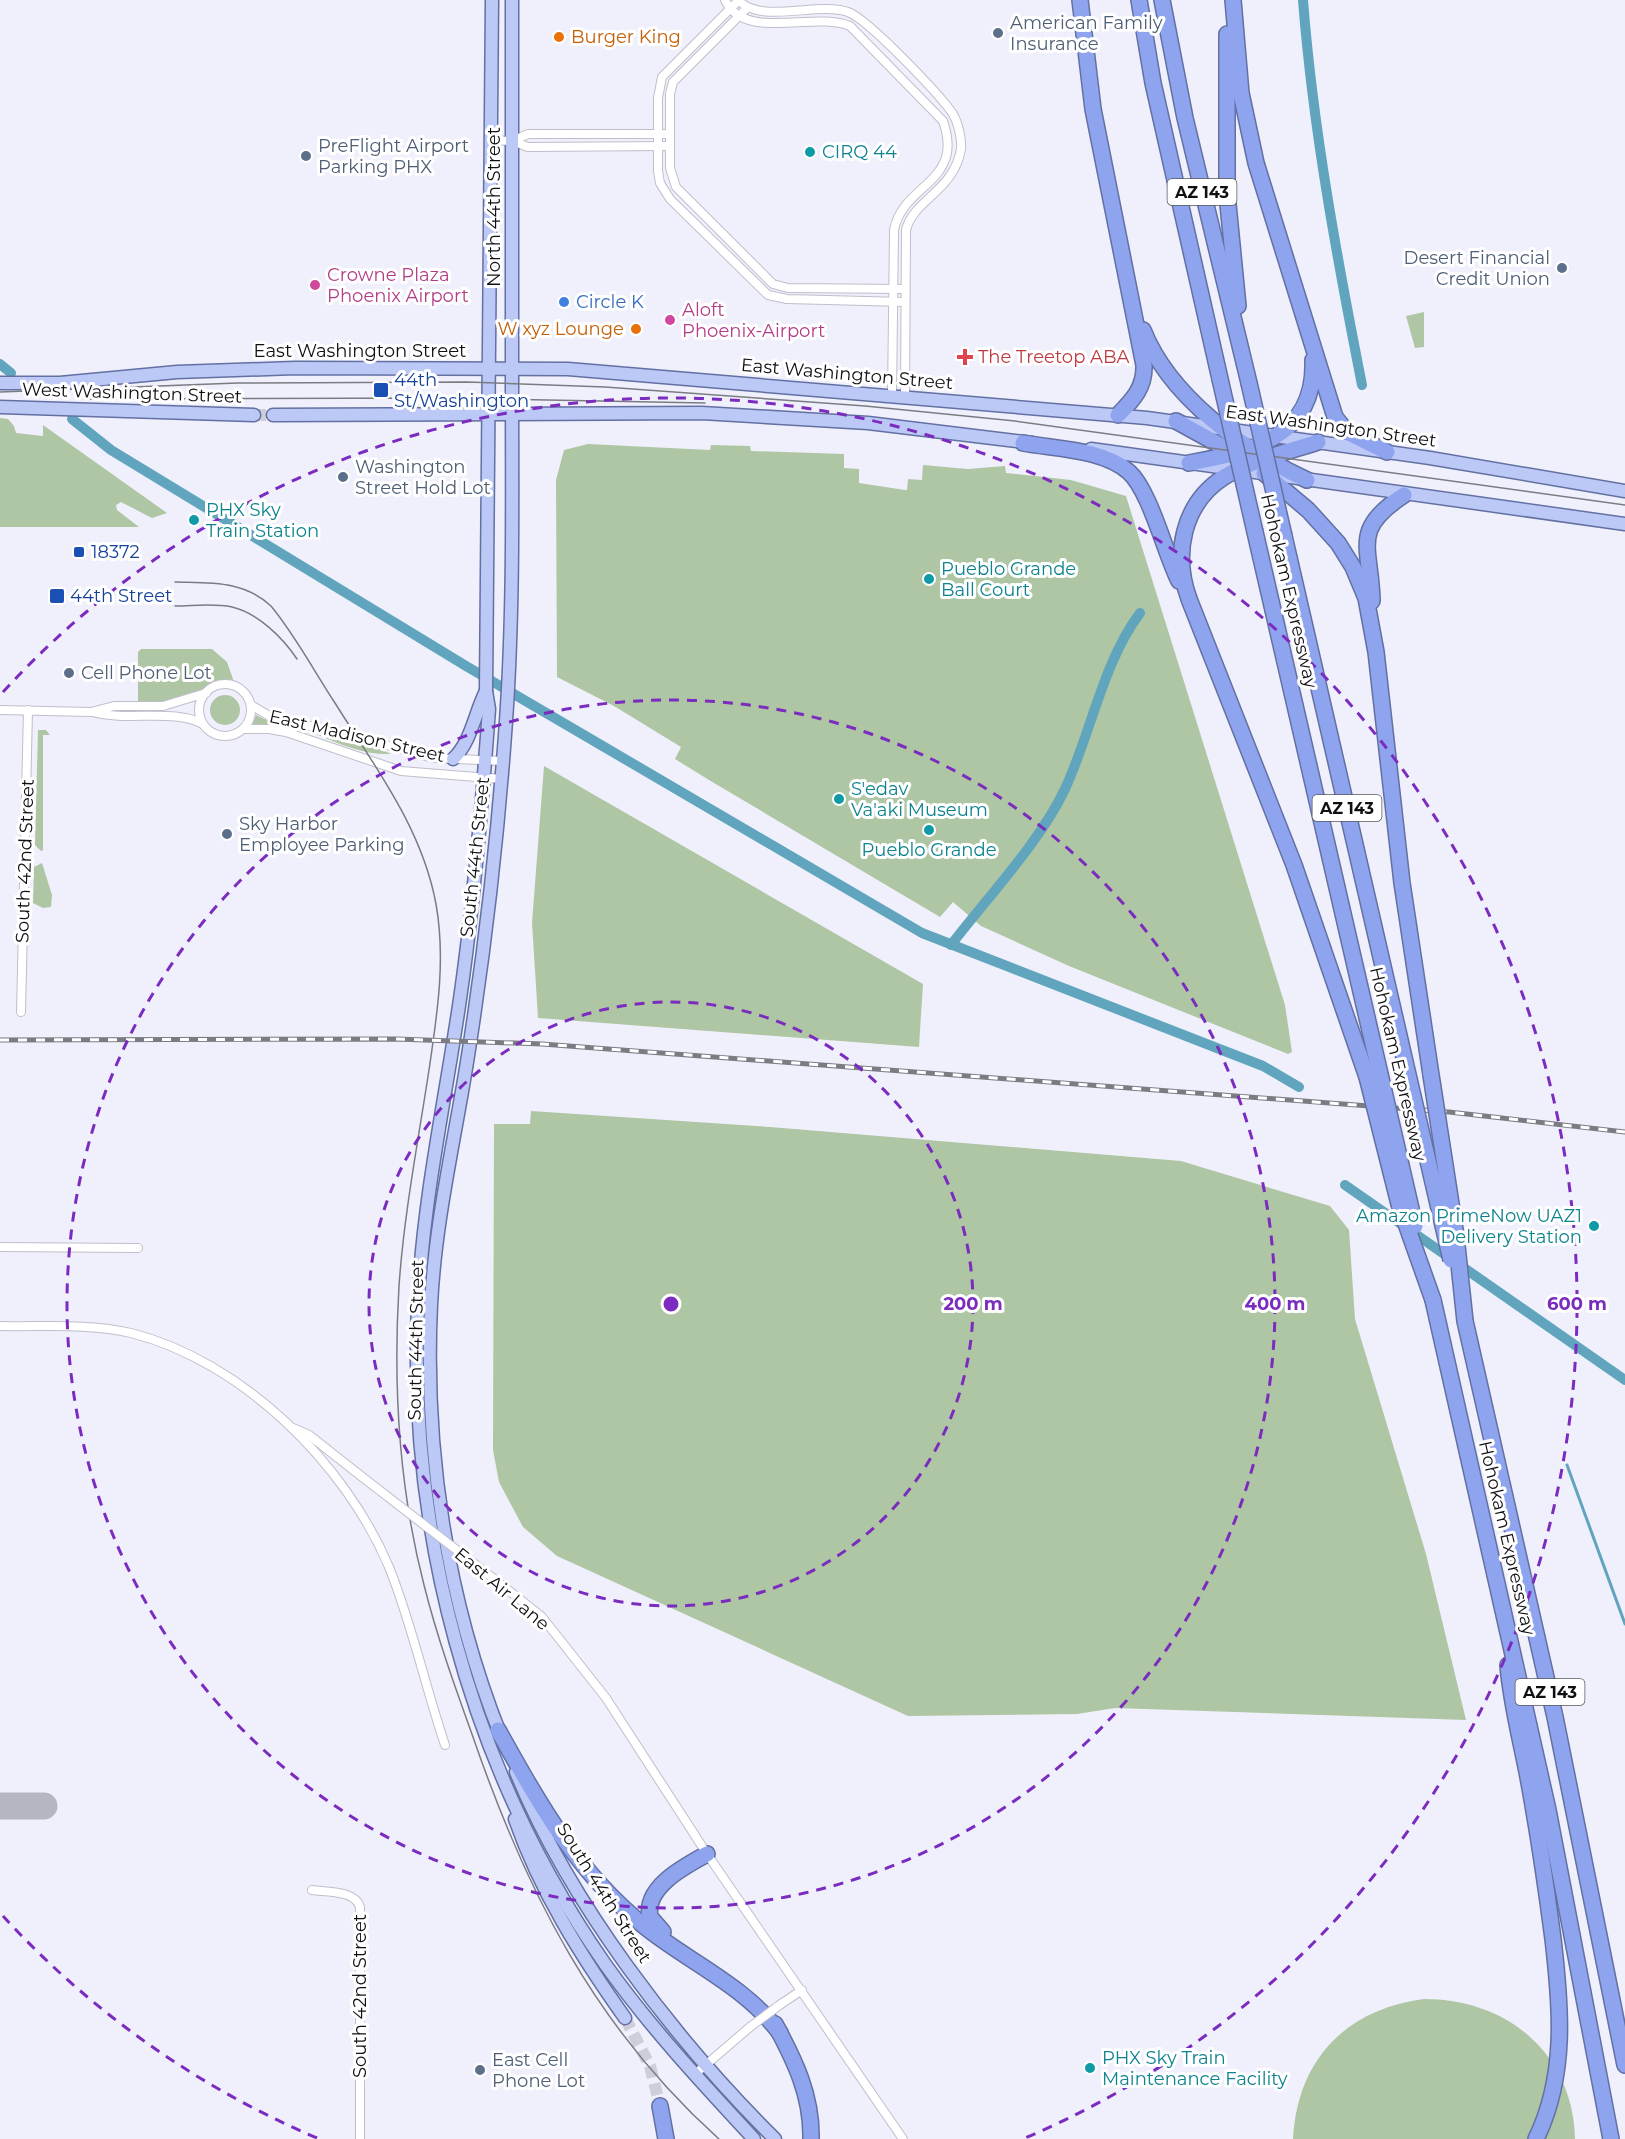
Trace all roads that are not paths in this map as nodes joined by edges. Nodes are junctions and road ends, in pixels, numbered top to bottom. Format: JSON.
{"nodes":[{"id":1,"x":492,"y":0,"type":"edge"},
{"id":2,"x":512,"y":0,"type":"edge"},
{"id":3,"x":725,"y":0,"type":"edge"},
{"id":4,"x":1080,"y":0,"type":"edge"},
{"id":5,"x":1137,"y":0,"type":"edge"},
{"id":6,"x":1162,"y":0,"type":"edge"},
{"id":7,"x":1227,"y":0,"type":"edge"},
{"id":8,"x":1233,"y":0,"type":"edge"},
{"id":9,"x":738,"y":1,"type":"edge"},
{"id":10,"x":747,"y":8,"type":"junction"},
{"id":11,"x":730,"y":10,"type":"junction"},
{"id":12,"x":739,"y":17,"type":"junction"},
{"id":13,"x":658,"y":134,"type":"junction"},
{"id":14,"x":670,"y":134,"type":"junction"},
{"id":15,"x":492,"y":140,"type":"junction"},
{"id":16,"x":512,"y":141,"type":"junction"},
{"id":17,"x":658,"y":146,"type":"junction"},
{"id":18,"x":670,"y":146,"type":"junction"},
{"id":19,"x":892,"y":289,"type":"junction"},
{"id":20,"x":904,"y":289,"type":"junction"},
{"id":21,"x":892,"y":301,"type":"junction"},
{"id":22,"x":905,"y":302,"type":"junction"},
{"id":23,"x":1134,"y":308,"type":"junction"},
{"id":24,"x":1311,"y":348,"type":"junction"},
{"id":25,"x":490,"y":368,"type":"junction"},
{"id":26,"x":512,"y":368,"type":"junction"},
{"id":27,"x":60,"y":382,"type":"joint"},
{"id":28,"x":0,"y":383,"type":"edge"},
{"id":29,"x":1249,"y":383,"type":"junction"},
{"id":30,"x":898,"y":398,"type":"junction"},
{"id":31,"x":5,"y":408,"type":"edge"},
{"id":32,"x":490,"y":414,"type":"junction"},
{"id":33,"x":512,"y":414,"type":"junction"},
{"id":34,"x":254,"y":415,"type":"tunnel mouth"},
{"id":35,"x":273,"y":415,"type":"tunnel mouth"},
{"id":36,"x":1118,"y":415,"type":"junction"},
{"id":37,"x":1176,"y":421,"type":"junction"},
{"id":38,"x":1226,"y":428,"type":"junction"},
{"id":39,"x":1278,"y":436,"type":"junction"},
{"id":40,"x":1023,"y":442,"type":"junction"},
{"id":41,"x":1318,"y":442,"type":"junction"},
{"id":42,"x":1387,"y":452,"type":"junction"},
{"id":43,"x":1252,"y":462,"type":"junction"},
{"id":44,"x":1189,"y":463,"type":"joint"},
{"id":45,"x":1307,"y":480,"type":"joint"},
{"id":46,"x":1625,"y":491,"type":"edge"},
{"id":47,"x":1404,"y":495,"type":"junction"},
{"id":48,"x":1625,"y":524,"type":"edge"},
{"id":49,"x":1190,"y":600,"type":"junction"},
{"id":50,"x":1372,"y":625,"type":"junction"},
{"id":51,"x":486,"y":691,"type":"junction"},
{"id":52,"x":206,"y":693,"type":"junction"},
{"id":53,"x":251,"y":705,"type":"junction"},
{"id":54,"x":0,"y":710,"type":"edge"},
{"id":55,"x":28,"y":710,"type":"junction"},
{"id":56,"x":91,"y":712,"type":"junction"},
{"id":57,"x":203,"y":724,"type":"junction"},
{"id":58,"x":243,"y":729,"type":"junction"},
{"id":59,"x":453,"y":759,"type":"junction"},
{"id":60,"x":485,"y":760,"type":"junction"},
{"id":61,"x":503,"y":761,"type":"junction"},
{"id":62,"x":484,"y":778,"type":"junction"},
{"id":63,"x":502,"y":779,"type":"junction"},
{"id":64,"x":21,"y":1012,"type":"dead end"},
{"id":65,"x":1373,"y":1075,"type":"junction"},
{"id":66,"x":0,"y":1247,"type":"edge"},
{"id":67,"x":138,"y":1248,"type":"dead end"},
{"id":68,"x":1465,"y":1321,"type":"junction"},
{"id":69,"x":0,"y":1326,"type":"edge"},
{"id":70,"x":292,"y":1427,"type":"junction"},
{"id":71,"x":1502,"y":1600,"type":"junction"},
{"id":72,"x":498,"y":1730,"type":"junction"},
{"id":73,"x":445,"y":1744,"type":"dead end"},
{"id":74,"x":489,"y":1744,"type":"junction"},
{"id":75,"x":707,"y":1854,"type":"junction"},
{"id":76,"x":312,"y":1890,"type":"dead end"},
{"id":77,"x":802,"y":1990,"type":"junction"},
{"id":78,"x":625,"y":2018,"type":"tunnel mouth"},
{"id":79,"x":780,"y":2033,"type":"junction"},
{"id":80,"x":707,"y":2064,"type":"junction"},
{"id":81,"x":1625,"y":2065,"type":"edge"},
{"id":82,"x":694,"y":2075,"type":"junction"},
{"id":83,"x":660,"y":2106,"type":"joint"},
{"id":84,"x":360,"y":2139,"type":"edge"},
{"id":85,"x":658,"y":2139,"type":"edge"},
{"id":86,"x":666,"y":2139,"type":"edge"},
{"id":87,"x":754,"y":2139,"type":"edge"},
{"id":88,"x":775,"y":2139,"type":"edge"},
{"id":89,"x":811,"y":2139,"type":"edge"},
{"id":90,"x":903,"y":2139,"type":"edge"},
{"id":91,"x":1536,"y":2139,"type":"edge"},
{"id":92,"x":1611,"y":2139,"type":"edge"}],
"edges":[{"from":1,"to":15,"type":"main road","name":"North 44th Street"},
{"from":2,"to":16,"type":"main road","name":"North 44th Street"},
{"from":3,"to":11,"type":"street"},
{"from":4,"to":23,"type":"highway"},
{"from":5,"to":65,"type":"highway","name":"Hohokam Expressway","number":"AZ 143","bridge":true},
{"from":6,"to":29,"type":"highway","name":"Hohokam Expressway","number":"AZ 143"},
{"from":7,"to":29,"type":"highway"},
{"from":8,"to":24,"type":"highway"},
{"from":9,"to":10,"type":"street"},
{"from":9,"to":11,"type":"street"},
{"from":10,"to":12,"type":"street"},
{"from":10,"to":20,"type":"street"},
{"from":11,"to":12,"type":"street"},
{"from":11,"to":13,"type":"street"},
{"from":12,"to":14,"type":"street"},
{"from":12,"to":19,"type":"street"},
{"from":13,"to":14,"type":"street"},
{"from":13,"to":16,"type":"street"},
{"from":13,"to":17,"type":"street"},
{"from":14,"to":18,"type":"street"},
{"from":15,"to":16,"type":"street"},
{"from":15,"to":25,"type":"main road","name":"North 44th Street"},
{"from":16,"to":17,"type":"street"},
{"from":16,"to":26,"type":"main road","name":"North 44th Street"},
{"from":17,"to":18,"type":"street"},
{"from":17,"to":21,"type":"street"},
{"from":18,"to":19,"type":"street"},
{"from":19,"to":20,"type":"street"},
{"from":19,"to":21,"type":"street"},
{"from":20,"to":22,"type":"street"},
{"from":21,"to":22,"type":"street"},
{"from":21,"to":30,"type":"street"},
{"from":22,"to":30,"type":"street"},
{"from":23,"to":36,"type":"highway"},
{"from":23,"to":38,"type":"highway"},
{"from":24,"to":39,"type":"highway"},
{"from":24,"to":42,"type":"highway"},
{"from":25,"to":26,"type":"main road","name":"East Washington Street"},
{"from":25,"to":27,"type":"main road","name":"East Washington Street"},
{"from":25,"to":32,"type":"main road","name":"North 44th Street"},
{"from":26,"to":30,"type":"main road","name":"East Washington Street"},
{"from":26,"to":33,"type":"main road","name":"North 44th Street"},
{"from":27,"to":28,"type":"main road","name":"West Washington Street"},
{"from":29,"to":68,"type":"highway","name":"Hohokam Expressway","number":"AZ 143","bridge":true},
{"from":30,"to":36,"type":"main road","name":"East Washington Street"},
{"from":31,"to":34,"type":"main road","name":"West Washington Street"},
{"from":32,"to":33,"type":"main road"},
{"from":32,"to":35,"type":"main road"},
{"from":32,"to":51,"type":"main road","name":"South 44th Street"},
{"from":33,"to":40,"type":"main road"},
{"from":33,"to":61,"type":"main road","name":"South 44th Street"},
{"from":36,"to":37,"type":"main road","name":"East Washington Street"},
{"from":37,"to":38,"type":"main road","name":"East Washington Street"},
{"from":37,"to":43,"type":"highway"},
{"from":38,"to":39,"type":"main road","name":"East Washington Street"},
{"from":38,"to":43,"type":"highway"},
{"from":39,"to":41,"type":"main road","name":"East Washington Street"},
{"from":39,"to":43,"type":"highway"},
{"from":40,"to":44,"type":"main road"},
{"from":40,"to":49,"type":"highway"},
{"from":41,"to":42,"type":"main road","name":"East Washington Street"},
{"from":41,"to":43,"type":"highway"},
{"from":42,"to":46,"type":"main road","name":"East Washington Street"},
{"from":43,"to":44,"type":"highway"},
{"from":43,"to":45,"type":"highway"},
{"from":43,"to":49,"type":"highway"},
{"from":43,"to":50,"type":"highway"},
{"from":45,"to":47,"type":"main road"},
{"from":47,"to":48,"type":"main road"},
{"from":47,"to":50,"type":"highway"},
{"from":49,"to":65,"type":"highway"},
{"from":50,"to":68,"type":"highway","bridge":true},
{"from":51,"to":59,"type":"main road"},
{"from":51,"to":60,"type":"main road","name":"South 44th Street"},
{"from":52,"to":53,"type":"street"},
{"from":52,"to":56,"type":"street"},
{"from":52,"to":57,"type":"street"},
{"from":53,"to":58,"type":"street"},
{"from":53,"to":59,"type":"street","name":"East Madison Street"},
{"from":54,"to":55,"type":"street"},
{"from":55,"to":56,"type":"street"},
{"from":55,"to":64,"type":"street","name":"South 42nd Street"},
{"from":56,"to":57,"type":"street"},
{"from":57,"to":58,"type":"street"},
{"from":58,"to":62,"type":"street","name":"East Madison Street"},
{"from":59,"to":60,"type":"street","name":"East Madison Street"},
{"from":60,"to":61,"type":"street","name":"East Madison Street"},
{"from":60,"to":62,"type":"main road","name":"South 44th Street"},
{"from":61,"to":63,"type":"main road","name":"South 44th Street"},
{"from":62,"to":63,"type":"street","name":"East Madison Street"},
{"from":62,"to":74,"type":"main road","name":"South 44th Street"},
{"from":63,"to":72,"type":"main road","name":"South 44th Street"},
{"from":65,"to":71,"type":"highway","name":"Hohokam Expressway","number":"AZ 143","bridge":true},
{"from":66,"to":67,"type":"street"},
{"from":68,"to":81,"type":"highway","name":"Hohokam Expressway","number":"AZ 143"},
{"from":69,"to":70,"type":"street","name":"East Air Lane"},
{"from":70,"to":73,"type":"street","name":"East Air Lane"},
{"from":70,"to":75,"type":"street","name":"East Air Lane","bridge":true},
{"from":71,"to":91,"type":"highway"},
{"from":71,"to":92,"type":"highway","name":"Hohokam Expressway","number":"AZ 143"},
{"from":72,"to":79,"type":"highway"},
{"from":72,"to":80,"type":"main road","name":"South 44th Street"},
{"from":74,"to":78,"type":"main road"},
{"from":74,"to":82,"type":"main road","name":"South 44th Street"},
{"from":75,"to":77,"type":"street","name":"East Air Lane"},
{"from":75,"to":79,"type":"highway"},
{"from":76,"to":84,"type":"street","name":"South 42nd Street"},
{"from":77,"to":80,"type":"street","bridge":true},
{"from":77,"to":90,"type":"street","name":"East Air Lane"},
{"from":79,"to":89,"type":"highway"},
{"from":80,"to":82,"type":"street"},
{"from":80,"to":88,"type":"main road","name":"South 44th Street"},
{"from":82,"to":87,"type":"main road","name":"South 44th Street"},
{"from":83,"to":85,"type":"main road"},
{"from":83,"to":86,"type":"highway"}]}
